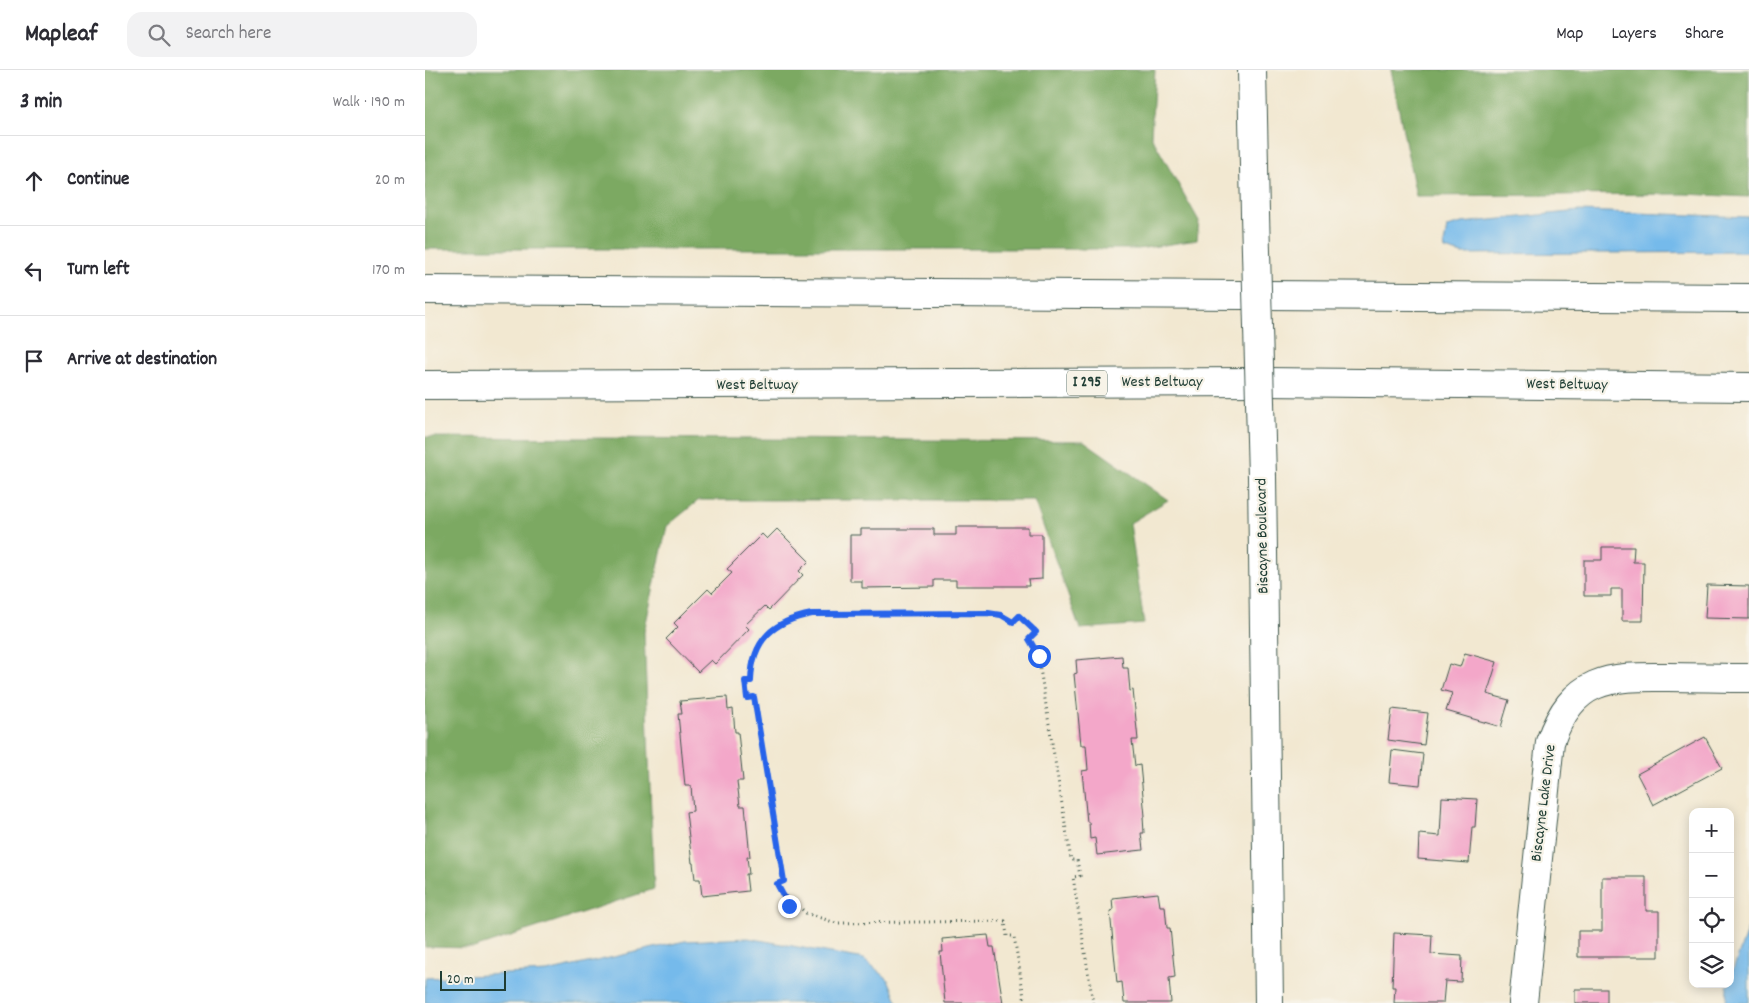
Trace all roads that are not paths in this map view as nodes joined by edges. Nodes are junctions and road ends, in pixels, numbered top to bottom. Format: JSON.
{"nodes":[{"id":1,"x":1252,"y":70,"type":"edge"},
{"id":2,"x":425,"y":290,"type":"edge"},
{"id":3,"x":1749,"y":298,"type":"edge"},
{"id":4,"x":425,"y":385,"type":"edge"},
{"id":5,"x":528,"y":386,"type":"junction"},
{"id":6,"x":1749,"y":387,"type":"edge"},
{"id":7,"x":425,"y":394,"type":"edge"},
{"id":8,"x":1749,"y":678,"type":"edge"},
{"id":9,"x":1269,"y":1003,"type":"edge"},
{"id":10,"x":1523,"y":1003,"type":"edge"}],
"edges":[{"from":1,"to":9,"type":"main road","name":"Biscayne Boulevard","bridge":true},
{"from":2,"to":3,"type":"main road"},
{"from":4,"to":5,"type":"main road","name":"West Beltway","number":"I 295"},
{"from":5,"to":6,"type":"main road","name":"West Beltway","number":"I 295"},
{"from":5,"to":7,"type":"main road"},
{"from":8,"to":10,"type":"main road","name":"Biscayne Lake Drive"}]}
